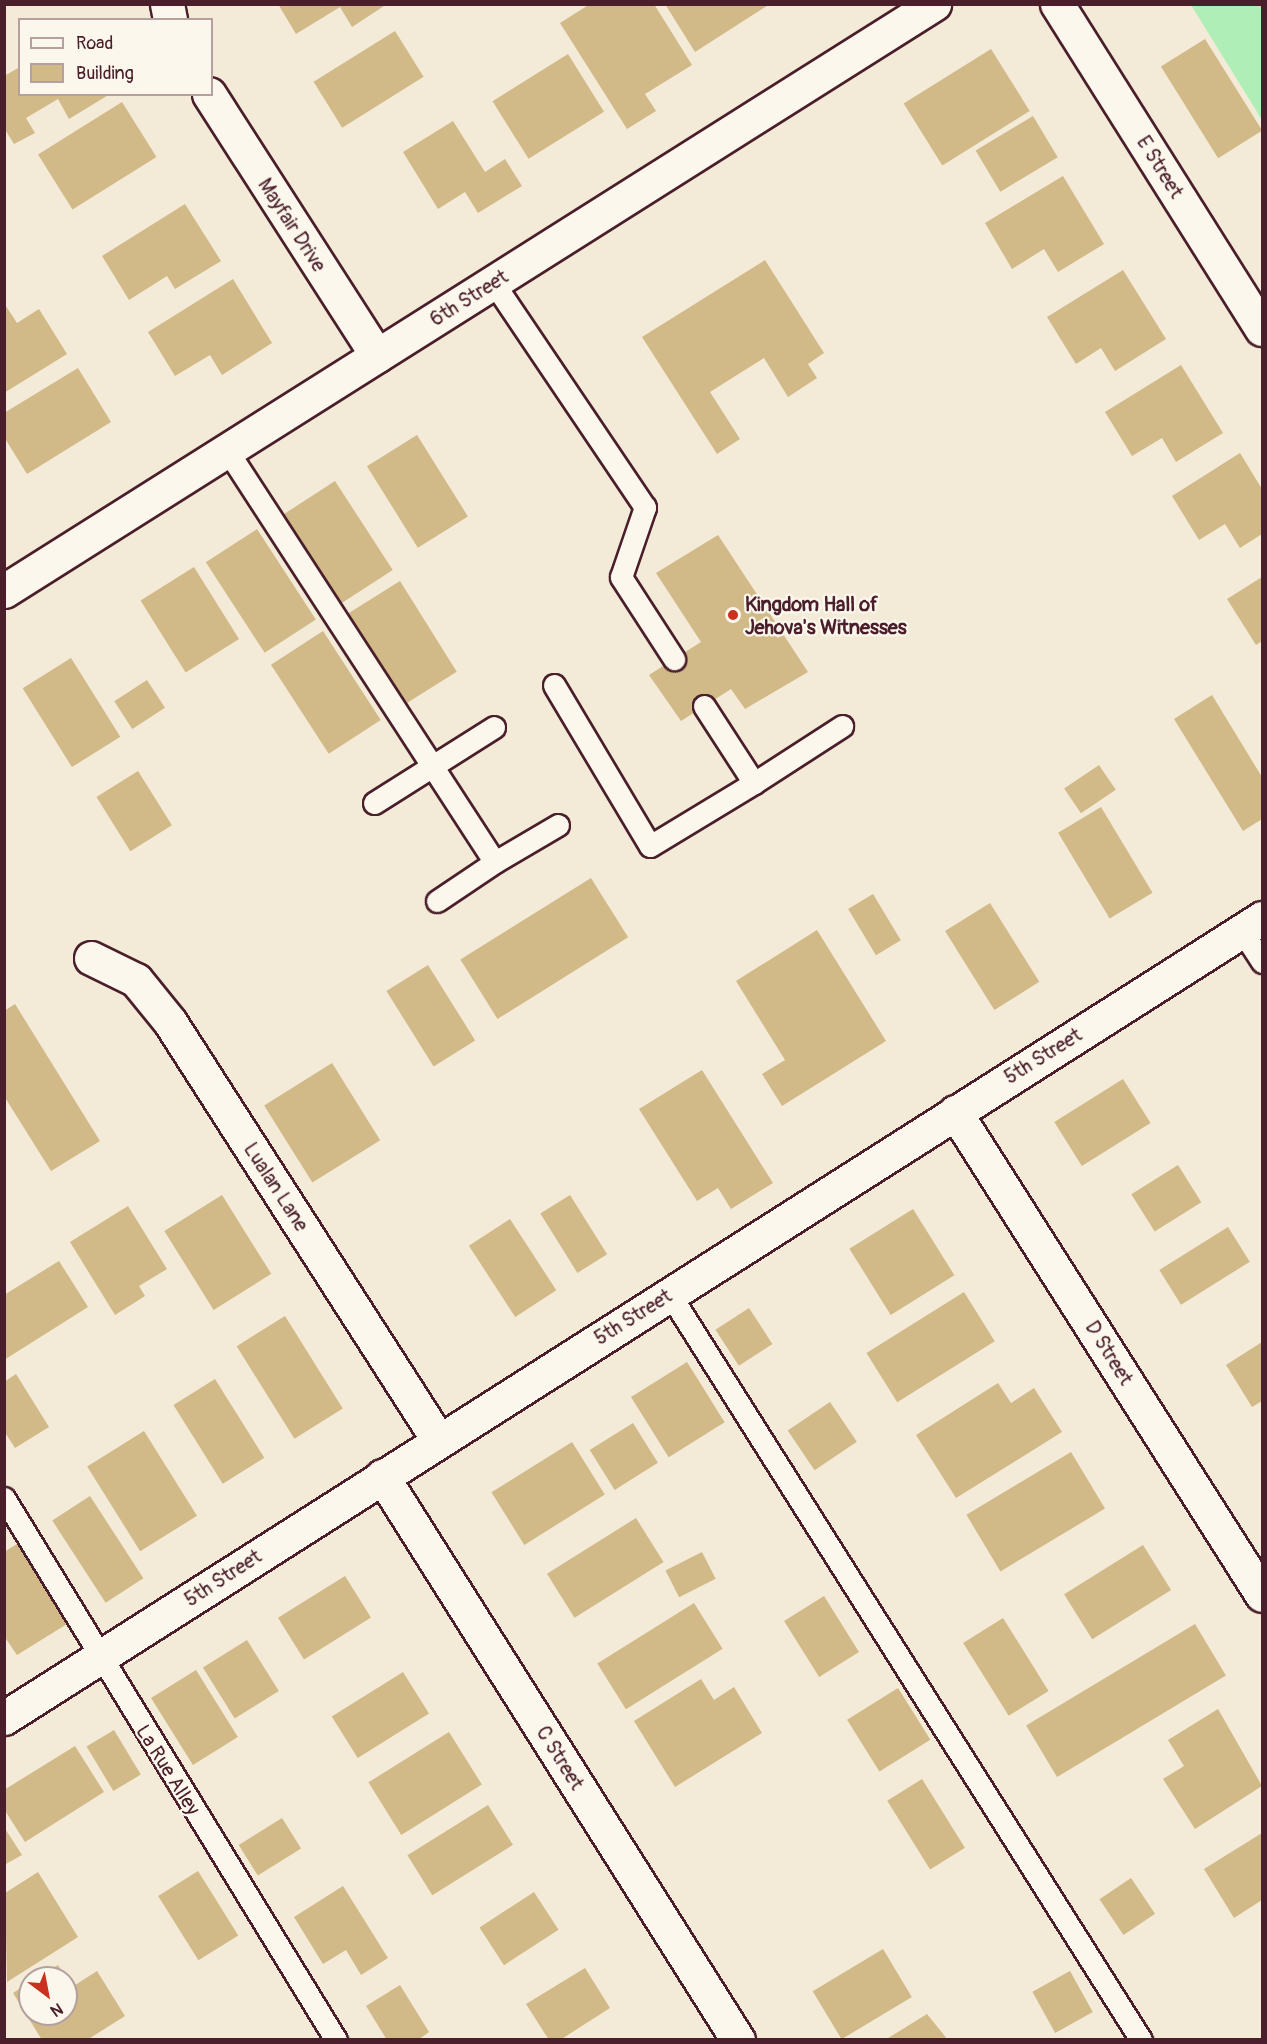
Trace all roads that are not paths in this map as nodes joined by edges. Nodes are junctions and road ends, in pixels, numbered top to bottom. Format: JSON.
{"nodes":[{"id":1,"x":934,"y":4,"type":"edge"},
{"id":2,"x":1057,"y":4,"type":"edge"},
{"id":3,"x":210,"y":96,"type":"edge"},
{"id":4,"x":493,"y":282,"type":"junction"},
{"id":5,"x":1263,"y":329,"type":"edge"},
{"id":6,"x":377,"y":356,"type":"junction"},
{"id":7,"x":226,"y":450,"type":"junction"},
{"id":8,"x":4,"y":591,"type":"edge"},
{"id":9,"x":674,"y":659,"type":"dead end"},
{"id":10,"x":554,"y":685,"type":"dead end"},
{"id":11,"x":704,"y":706,"type":"dead end"},
{"id":12,"x":842,"y":726,"type":"dead end"},
{"id":13,"x":494,"y":727,"type":"dead end"},
{"id":14,"x":433,"y":767,"type":"junction"},
{"id":15,"x":754,"y":783,"type":"junction"},
{"id":16,"x":374,"y":803,"type":"dead end"},
{"id":17,"x":558,"y":825,"type":"dead end"},
{"id":18,"x":495,"y":862,"type":"junction"},
{"id":19,"x":437,"y":901,"type":"dead end"},
{"id":20,"x":1252,"y":924,"type":"edge"},
{"id":21,"x":92,"y":958,"type":"dead end"},
{"id":22,"x":1263,"y":962,"type":"edge"},
{"id":23,"x":956,"y":1112,"type":"junction"},
{"id":24,"x":669,"y":1293,"type":"junction"},
{"id":25,"x":438,"y":1440,"type":"junction"},
{"id":26,"x":382,"y":1476,"type":"junction"},
{"id":27,"x":4,"y":1498,"type":"edge"},
{"id":28,"x":1263,"y":1594,"type":"edge"},
{"id":29,"x":99,"y":1657,"type":"junction"},
{"id":30,"x":4,"y":1718,"type":"edge"},
{"id":31,"x":336,"y":2040,"type":"edge"},
{"id":32,"x":738,"y":2040,"type":"edge"},
{"id":33,"x":1141,"y":2040,"type":"edge"}],
"edges":[{"from":1,"to":4,"type":"street","name":"6th Street"},
{"from":2,"to":5,"type":"street","name":"E Street"},
{"from":3,"to":6,"type":"street","name":"Mayfair Drive"},
{"from":4,"to":6,"type":"street","name":"6th Street"},
{"from":4,"to":9,"type":"lane"},
{"from":6,"to":7,"type":"street","name":"6th Street"},
{"from":7,"to":8,"type":"street","name":"6th Street"},
{"from":7,"to":14,"type":"lane"},
{"from":10,"to":15,"type":"lane"},
{"from":11,"to":15,"type":"lane"},
{"from":12,"to":15,"type":"lane"},
{"from":13,"to":14,"type":"lane"},
{"from":14,"to":16,"type":"lane"},
{"from":14,"to":18,"type":"lane"},
{"from":17,"to":18,"type":"lane"},
{"from":18,"to":19,"type":"lane"},
{"from":20,"to":22,"type":"lane"},
{"from":20,"to":23,"type":"street","name":"5th Street"},
{"from":21,"to":25,"type":"street","name":"Lualan Lane"},
{"from":23,"to":24,"type":"street","name":"5th Street"},
{"from":23,"to":28,"type":"street","name":"D Street"},
{"from":24,"to":25,"type":"street","name":"5th Street"},
{"from":24,"to":33,"type":"lane"},
{"from":25,"to":26,"type":"street","name":"5th Street"},
{"from":26,"to":29,"type":"street","name":"5th Street"},
{"from":26,"to":32,"type":"street","name":"C Street"},
{"from":27,"to":29,"type":"lane","name":"La Rue Alley"},
{"from":29,"to":30,"type":"street","name":"5th Street"},
{"from":29,"to":31,"type":"lane","name":"La Rue Alley"}]}
